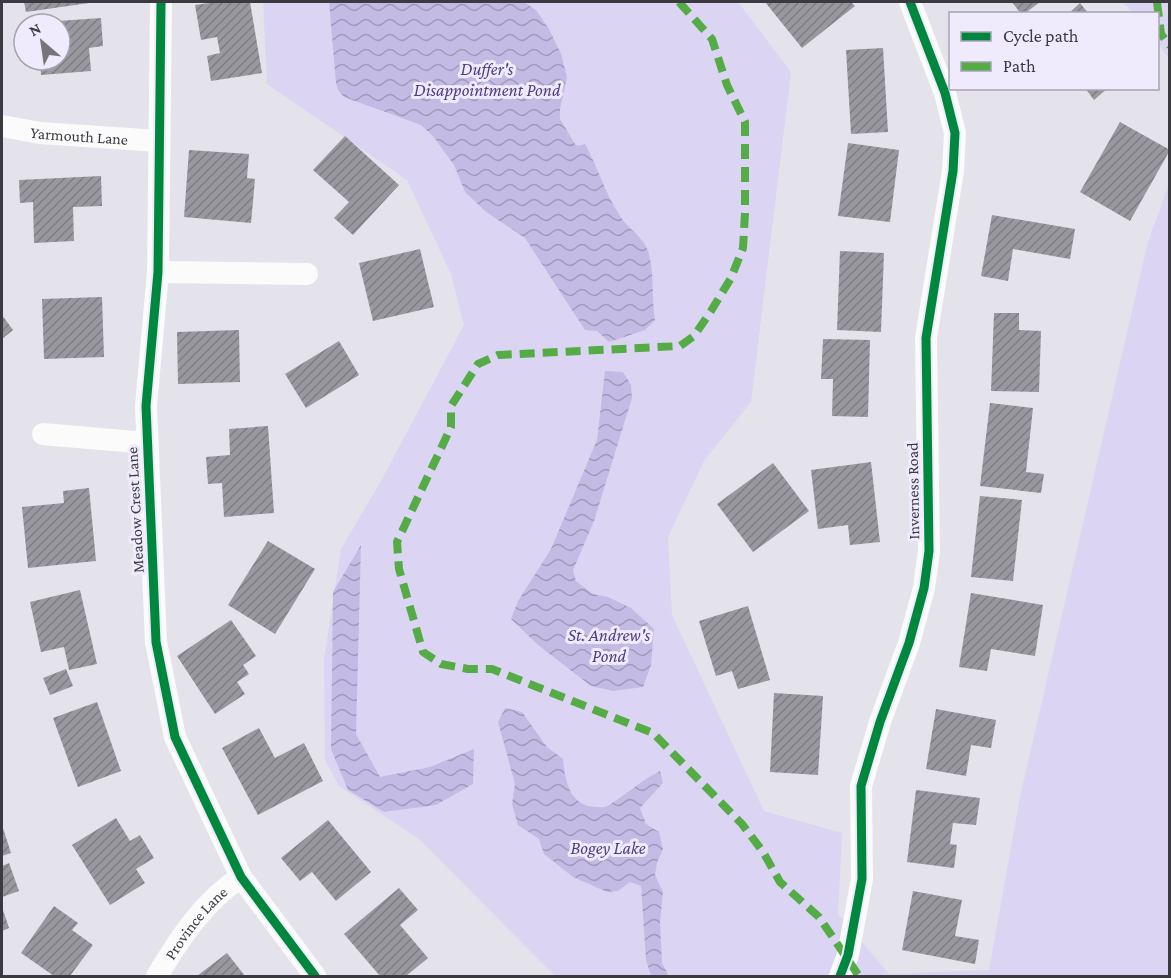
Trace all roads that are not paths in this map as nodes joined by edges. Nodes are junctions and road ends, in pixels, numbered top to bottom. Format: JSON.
{"nodes":[{"id":1,"x":161,"y":2,"type":"edge"},
{"id":2,"x":910,"y":2,"type":"edge"},
{"id":3,"x":2,"y":126,"type":"edge"},
{"id":4,"x":159,"y":141,"type":"junction"},
{"id":5,"x":158,"y":272,"type":"junction"},
{"id":6,"x":307,"y":274,"type":"dead end"},
{"id":7,"x":43,"y":434,"type":"dead end"},
{"id":8,"x":147,"y":443,"type":"junction"},
{"id":9,"x":241,"y":877,"type":"junction"},
{"id":10,"x":157,"y":976,"type":"edge"},
{"id":11,"x":315,"y":976,"type":"edge"},
{"id":12,"x":840,"y":976,"type":"edge"}],
"edges":[{"from":1,"to":4,"type":"street","name":"Meadow Crest Lane"},
{"from":2,"to":12,"type":"street","name":"Inverness Road"},
{"from":3,"to":4,"type":"street","name":"Yarmouth Lane"},
{"from":4,"to":5,"type":"street","name":"Meadow Crest Lane"},
{"from":5,"to":6,"type":"street"},
{"from":5,"to":8,"type":"street","name":"Meadow Crest Lane"},
{"from":7,"to":8,"type":"street"},
{"from":8,"to":9,"type":"street","name":"Meadow Crest Lane"},
{"from":9,"to":10,"type":"street","name":"Province Lane"},
{"from":9,"to":11,"type":"street","name":"Meadow Crest Lane"}]}
